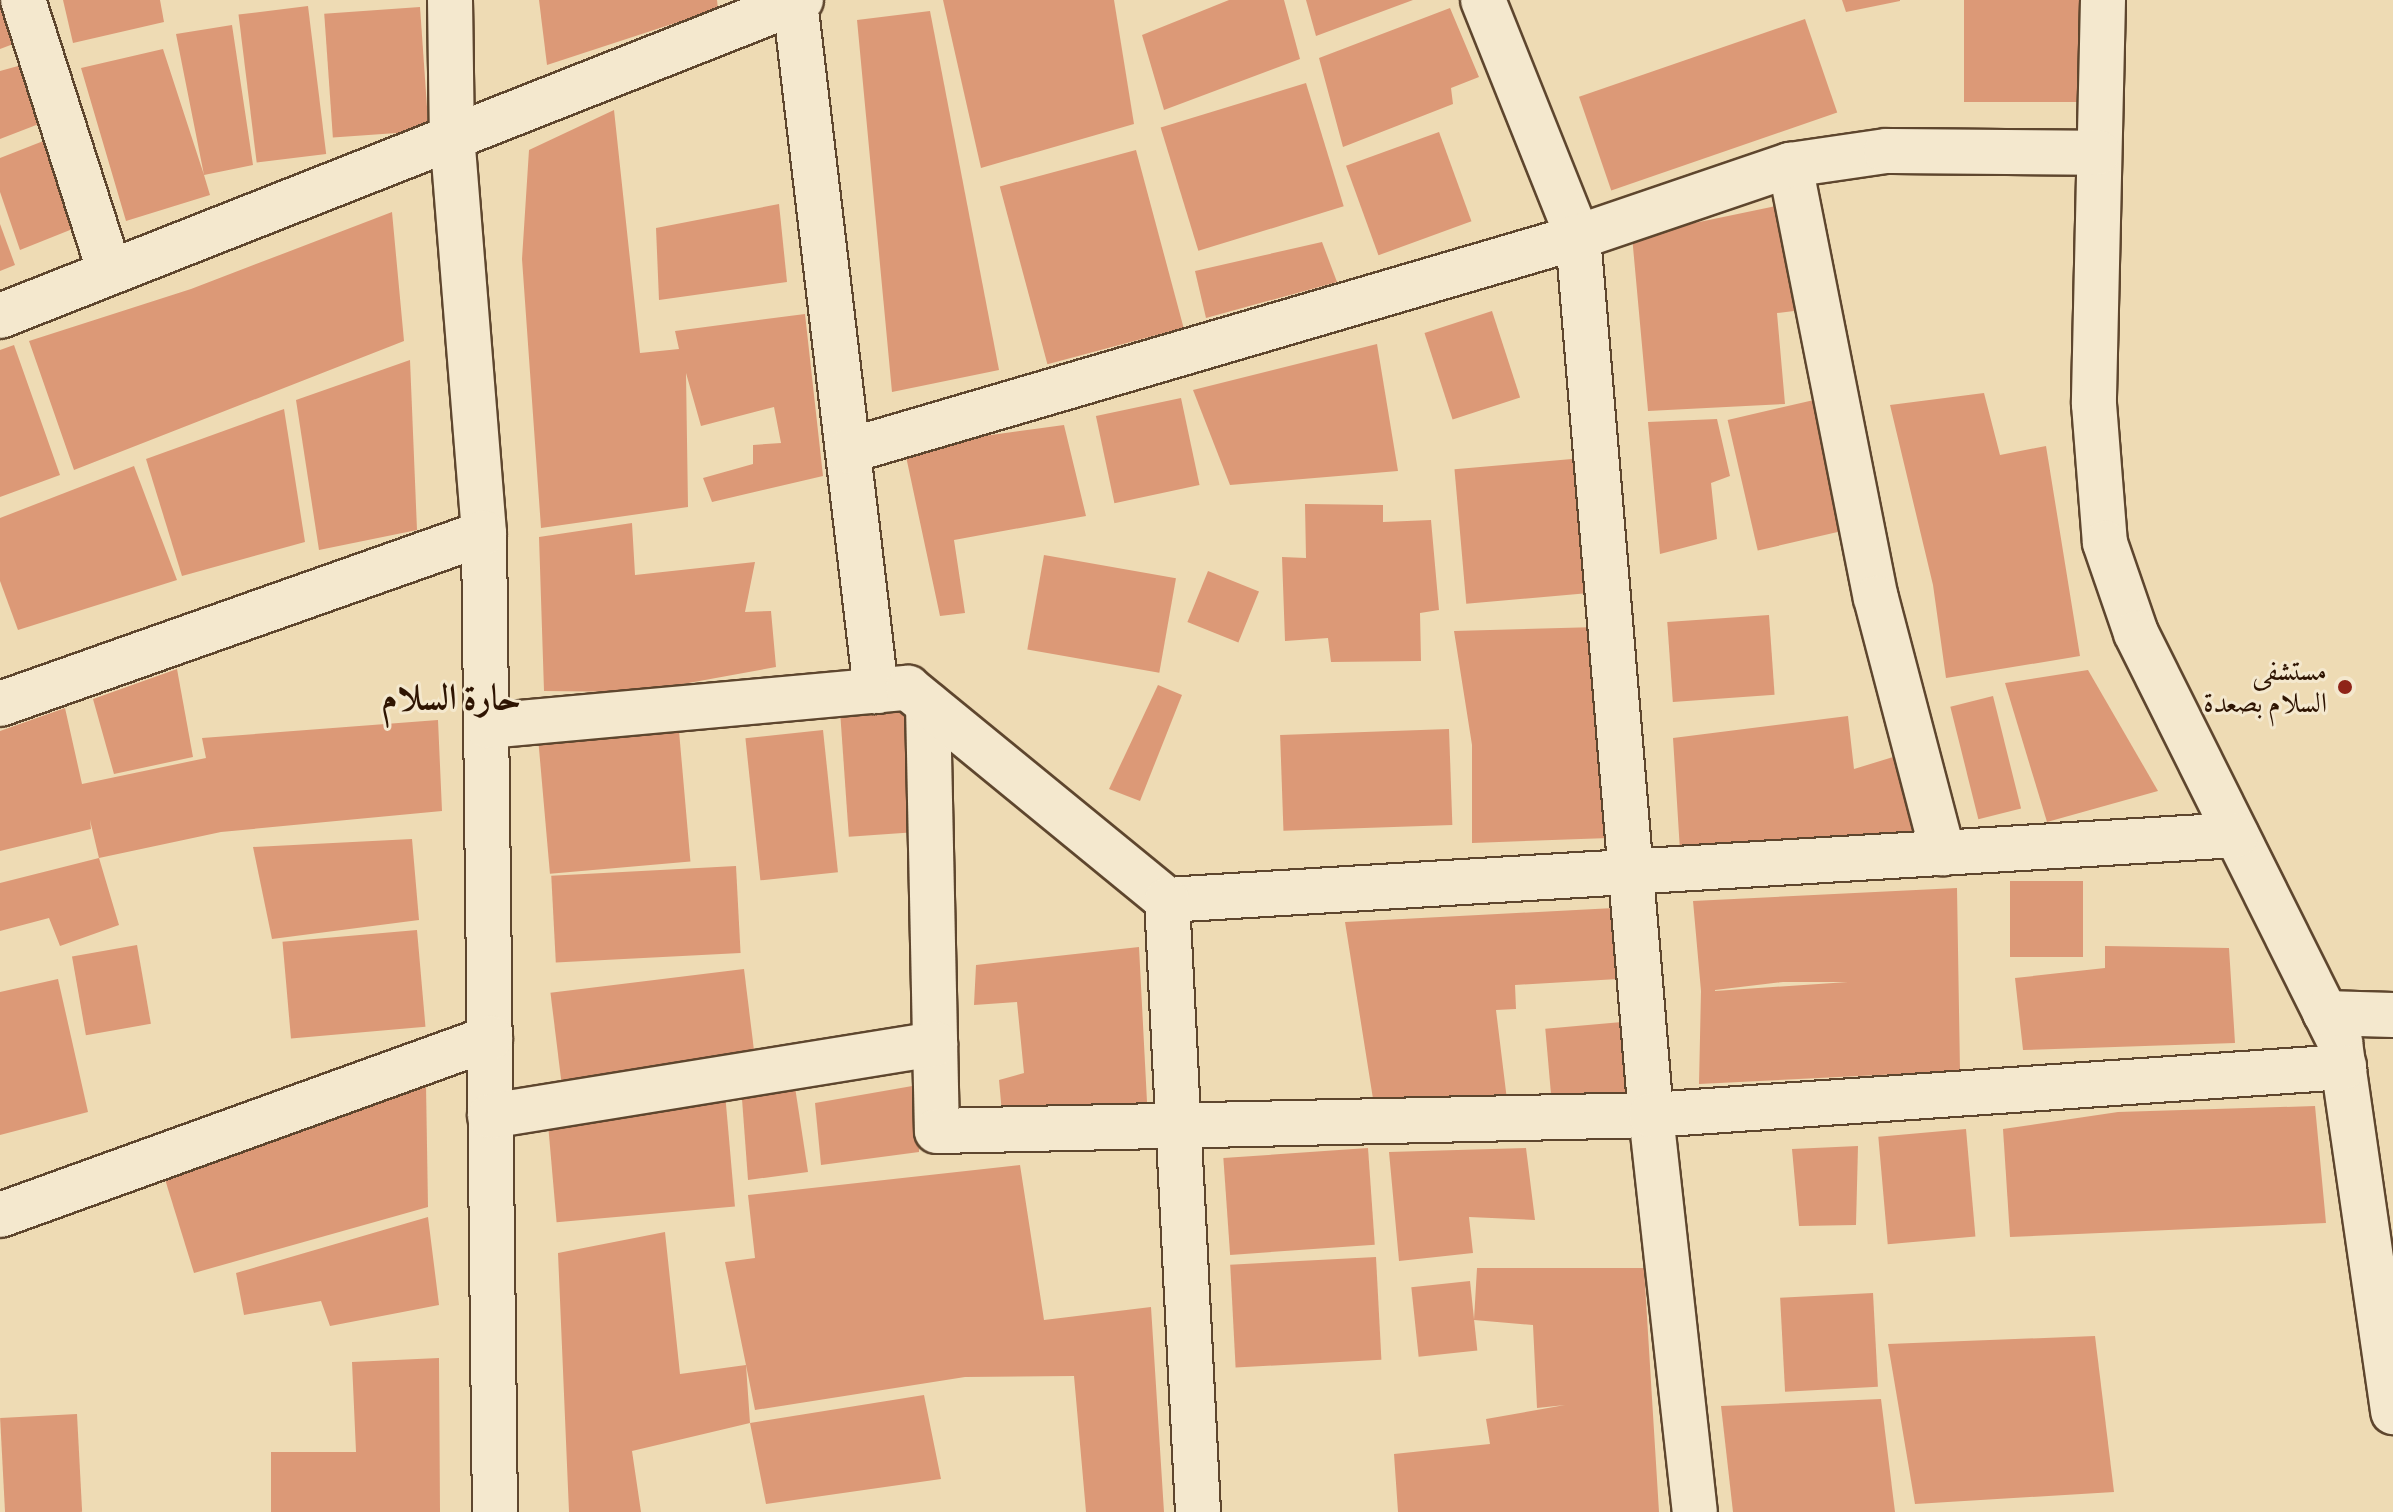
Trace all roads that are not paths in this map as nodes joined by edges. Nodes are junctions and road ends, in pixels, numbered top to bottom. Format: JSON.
{"nodes":[{"id":1,"x":23,"y":0,"type":"edge"},
{"id":2,"x":450,"y":0,"type":"edge"},
{"id":3,"x":1483,"y":0,"type":"edge"},
{"id":4,"x":2103,"y":0,"type":"edge"},
{"id":5,"x":798,"y":1,"type":"edge"},
{"id":6,"x":452,"y":135,"type":"junction"},
{"id":7,"x":2098,"y":153,"type":"junction"},
{"id":8,"x":1790,"y":165,"type":"junction"},
{"id":9,"x":1578,"y":237,"type":"junction"},
{"id":10,"x":109,"y":270,"type":"junction"},
{"id":11,"x":0,"y":316,"type":"edge"},
{"id":12,"x":848,"y":451,"type":"junction"},
{"id":13,"x":484,"y":533,"type":"junction"},
{"id":14,"x":876,"y":691,"type":"junction"},
{"id":15,"x":0,"y":704,"type":"edge"},
{"id":16,"x":928,"y":705,"type":"junction"},
{"id":17,"x":487,"y":726,"type":"junction"},
{"id":18,"x":2236,"y":835,"type":"junction"},
{"id":19,"x":1943,"y":853,"type":"junction"},
{"id":20,"x":1631,"y":872,"type":"junction"},
{"id":21,"x":1167,"y":900,"type":"junction"},
{"id":22,"x":2325,"y":1013,"type":"junction"},
{"id":23,"x":2393,"y":1015,"type":"edge"},
{"id":24,"x":490,"y":1038,"type":"junction"},
{"id":25,"x":935,"y":1044,"type":"junction"},
{"id":26,"x":2344,"y":1067,"type":"junction"},
{"id":27,"x":1651,"y":1115,"type":"junction"},
{"id":28,"x":490,"y":1116,"type":"junction"},
{"id":29,"x":1179,"y":1126,"type":"junction"},
{"id":30,"x":0,"y":1215,"type":"edge"},
{"id":31,"x":2393,"y":1412,"type":"edge"},
{"id":32,"x":495,"y":1512,"type":"edge"},
{"id":33,"x":1198,"y":1512,"type":"edge"},
{"id":34,"x":1695,"y":1512,"type":"edge"}],
"edges":[{"from":1,"to":10,"type":"street"},
{"from":2,"to":6,"type":"street"},
{"from":3,"to":9,"type":"street"},
{"from":4,"to":7,"type":"street"},
{"from":5,"to":6,"type":"street"},
{"from":5,"to":12,"type":"street"},
{"from":6,"to":10,"type":"street"},
{"from":6,"to":13,"type":"street"},
{"from":7,"to":8,"type":"street"},
{"from":7,"to":18,"type":"street"},
{"from":8,"to":9,"type":"street"},
{"from":8,"to":19,"type":"street"},
{"from":9,"to":12,"type":"street"},
{"from":9,"to":20,"type":"street"},
{"from":10,"to":11,"type":"street"},
{"from":12,"to":14,"type":"street"},
{"from":13,"to":15,"type":"street"},
{"from":13,"to":17,"type":"street"},
{"from":14,"to":16,"type":"street"},
{"from":14,"to":17,"type":"street"},
{"from":16,"to":21,"type":"street"},
{"from":16,"to":25,"type":"street"},
{"from":17,"to":24,"type":"street"},
{"from":18,"to":19,"type":"street"},
{"from":18,"to":22,"type":"street"},
{"from":19,"to":20,"type":"street"},
{"from":20,"to":21,"type":"street"},
{"from":20,"to":27,"type":"street"},
{"from":21,"to":29,"type":"street"},
{"from":22,"to":23,"type":"street"},
{"from":22,"to":26,"type":"street"},
{"from":24,"to":28,"type":"street"},
{"from":24,"to":30,"type":"street"},
{"from":25,"to":28,"type":"street"},
{"from":25,"to":29,"type":"street"},
{"from":26,"to":27,"type":"street"},
{"from":26,"to":31,"type":"street"},
{"from":27,"to":29,"type":"street"},
{"from":27,"to":34,"type":"street"},
{"from":28,"to":32,"type":"street"},
{"from":29,"to":33,"type":"street"}]}
